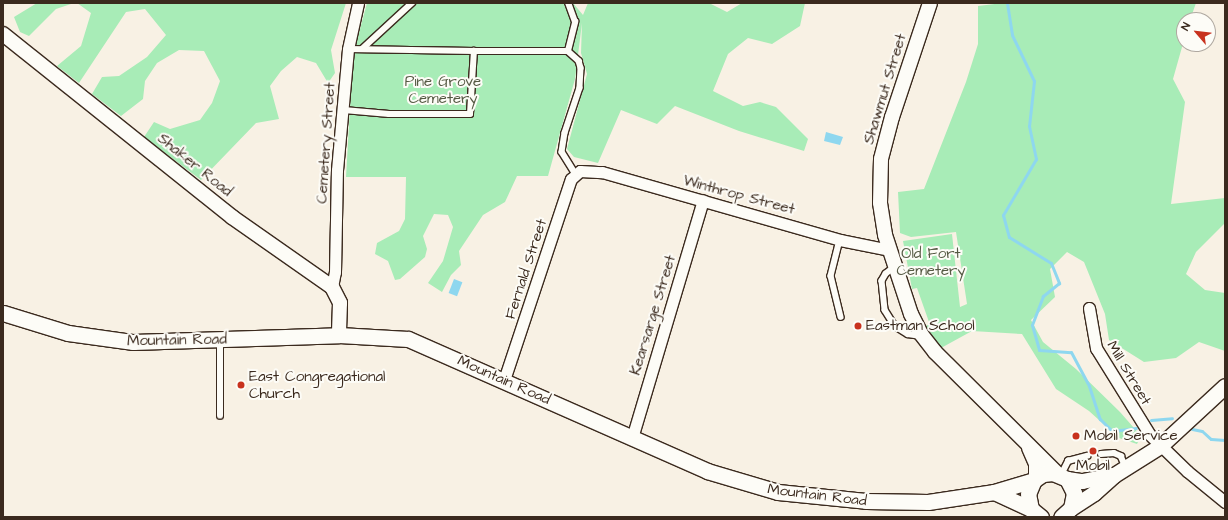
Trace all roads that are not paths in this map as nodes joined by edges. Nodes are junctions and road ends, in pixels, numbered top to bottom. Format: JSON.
{"nodes":[{"id":1,"x":358,"y":3,"type":"edge"},
{"id":2,"x":412,"y":3,"type":"edge"},
{"id":3,"x":568,"y":3,"type":"edge"},
{"id":4,"x":930,"y":3,"type":"edge"},
{"id":5,"x":3,"y":34,"type":"edge"},
{"id":6,"x":348,"y":49,"type":"junction"},
{"id":7,"x":362,"y":49,"type":"junction"},
{"id":8,"x":474,"y":51,"type":"junction"},
{"id":9,"x":568,"y":51,"type":"junction"},
{"id":10,"x":344,"y":110,"type":"junction"},
{"id":11,"x":578,"y":172,"type":"junction"},
{"id":12,"x":703,"y":200,"type":"junction"},
{"id":13,"x":840,"y":240,"type":"junction"},
{"id":14,"x":889,"y":250,"type":"junction"},
{"id":15,"x":895,"y":267,"type":"junction"},
{"id":16,"x":332,"y":287,"type":"junction"},
{"id":17,"x":1089,"y":308,"type":"dead end"},
{"id":18,"x":3,"y":313,"type":"edge"},
{"id":19,"x":840,"y":317,"type":"dead end"},
{"id":20,"x":339,"y":335,"type":"junction"},
{"id":21,"x":922,"y":336,"type":"junction"},
{"id":22,"x":220,"y":340,"type":"junction"},
{"id":23,"x":504,"y":380,"type":"junction"},
{"id":24,"x":1225,"y":386,"type":"edge"},
{"id":25,"x":220,"y":416,"type":"dead end"},
{"id":26,"x":632,"y":438,"type":"junction"},
{"id":27,"x":1160,"y":446,"type":"junction"},
{"id":28,"x":1030,"y":448,"type":"junction"},
{"id":29,"x":1101,"y":454,"type":"dead end"},
{"id":30,"x":1087,"y":456,"type":"dead end"},
{"id":31,"x":1120,"y":471,"type":"junction"},
{"id":32,"x":1062,"y":476,"type":"junction"},
{"id":33,"x":1035,"y":479,"type":"junction"},
{"id":34,"x":994,"y":492,"type":"junction"},
{"id":35,"x":1225,"y":502,"type":"edge"},
{"id":36,"x":1066,"y":513,"type":"edge"},
{"id":37,"x":1036,"y":514,"type":"edge"}],
"edges":[{"from":1,"to":6,"type":"street","name":"Cemetery Street"},
{"from":2,"to":7,"type":"lane"},
{"from":3,"to":9,"type":"lane"},
{"from":4,"to":14,"type":"street","name":"Shawmut Street"},
{"from":5,"to":16,"type":"street","name":"Shaker Road"},
{"from":6,"to":7,"type":"lane"},
{"from":6,"to":10,"type":"street","name":"Cemetery Street"},
{"from":7,"to":8,"type":"lane"},
{"from":8,"to":9,"type":"lane"},
{"from":8,"to":10,"type":"lane"},
{"from":9,"to":11,"type":"lane"},
{"from":10,"to":16,"type":"street","name":"Cemetery Street"},
{"from":11,"to":12,"type":"street","name":"Winthrop Street"},
{"from":11,"to":23,"type":"street","name":"Fernald Street"},
{"from":12,"to":13,"type":"street","name":"Winthrop Street"},
{"from":12,"to":26,"type":"street","name":"Kearsarge Street"},
{"from":13,"to":14,"type":"street","name":"Winthrop Street"},
{"from":13,"to":19,"type":"lane"},
{"from":14,"to":15,"type":"street","name":"Shawmut Street"},
{"from":15,"to":21,"type":"street","name":"Shawmut Street"},
{"from":15,"to":21,"type":"lane"},
{"from":16,"to":20,"type":"street"},
{"from":17,"to":27,"type":"street","name":"Mill Street"},
{"from":18,"to":22,"type":"main road","name":"Mountain Road"},
{"from":20,"to":22,"type":"main road","name":"Mountain Road"},
{"from":20,"to":23,"type":"main road","name":"Mountain Road"},
{"from":21,"to":28,"type":"street","name":"Shawmut Street"},
{"from":22,"to":25,"type":"lane"},
{"from":23,"to":26,"type":"main road","name":"Mountain Road"},
{"from":24,"to":27,"type":"main road"},
{"from":26,"to":34,"type":"main road","name":"Mountain Road"},
{"from":27,"to":31,"type":"main road"},
{"from":27,"to":35,"type":"street","name":"Mill Street"},
{"from":28,"to":32,"type":"street","name":"Shawmut Street"},
{"from":28,"to":33,"type":"street","name":"Shawmut Street"},
{"from":29,"to":31,"type":"lane"},
{"from":30,"to":32,"type":"lane"},
{"from":31,"to":32,"type":"main road","name":"Mountain Road"},
{"from":31,"to":36,"type":"main road"},
{"from":32,"to":33,"type":"main road","name":"Mountain Road"},
{"from":32,"to":36,"type":"main road"},
{"from":33,"to":34,"type":"main road","name":"Mountain Road"},
{"from":33,"to":37,"type":"main road"},
{"from":34,"to":37,"type":"main road"}]}
